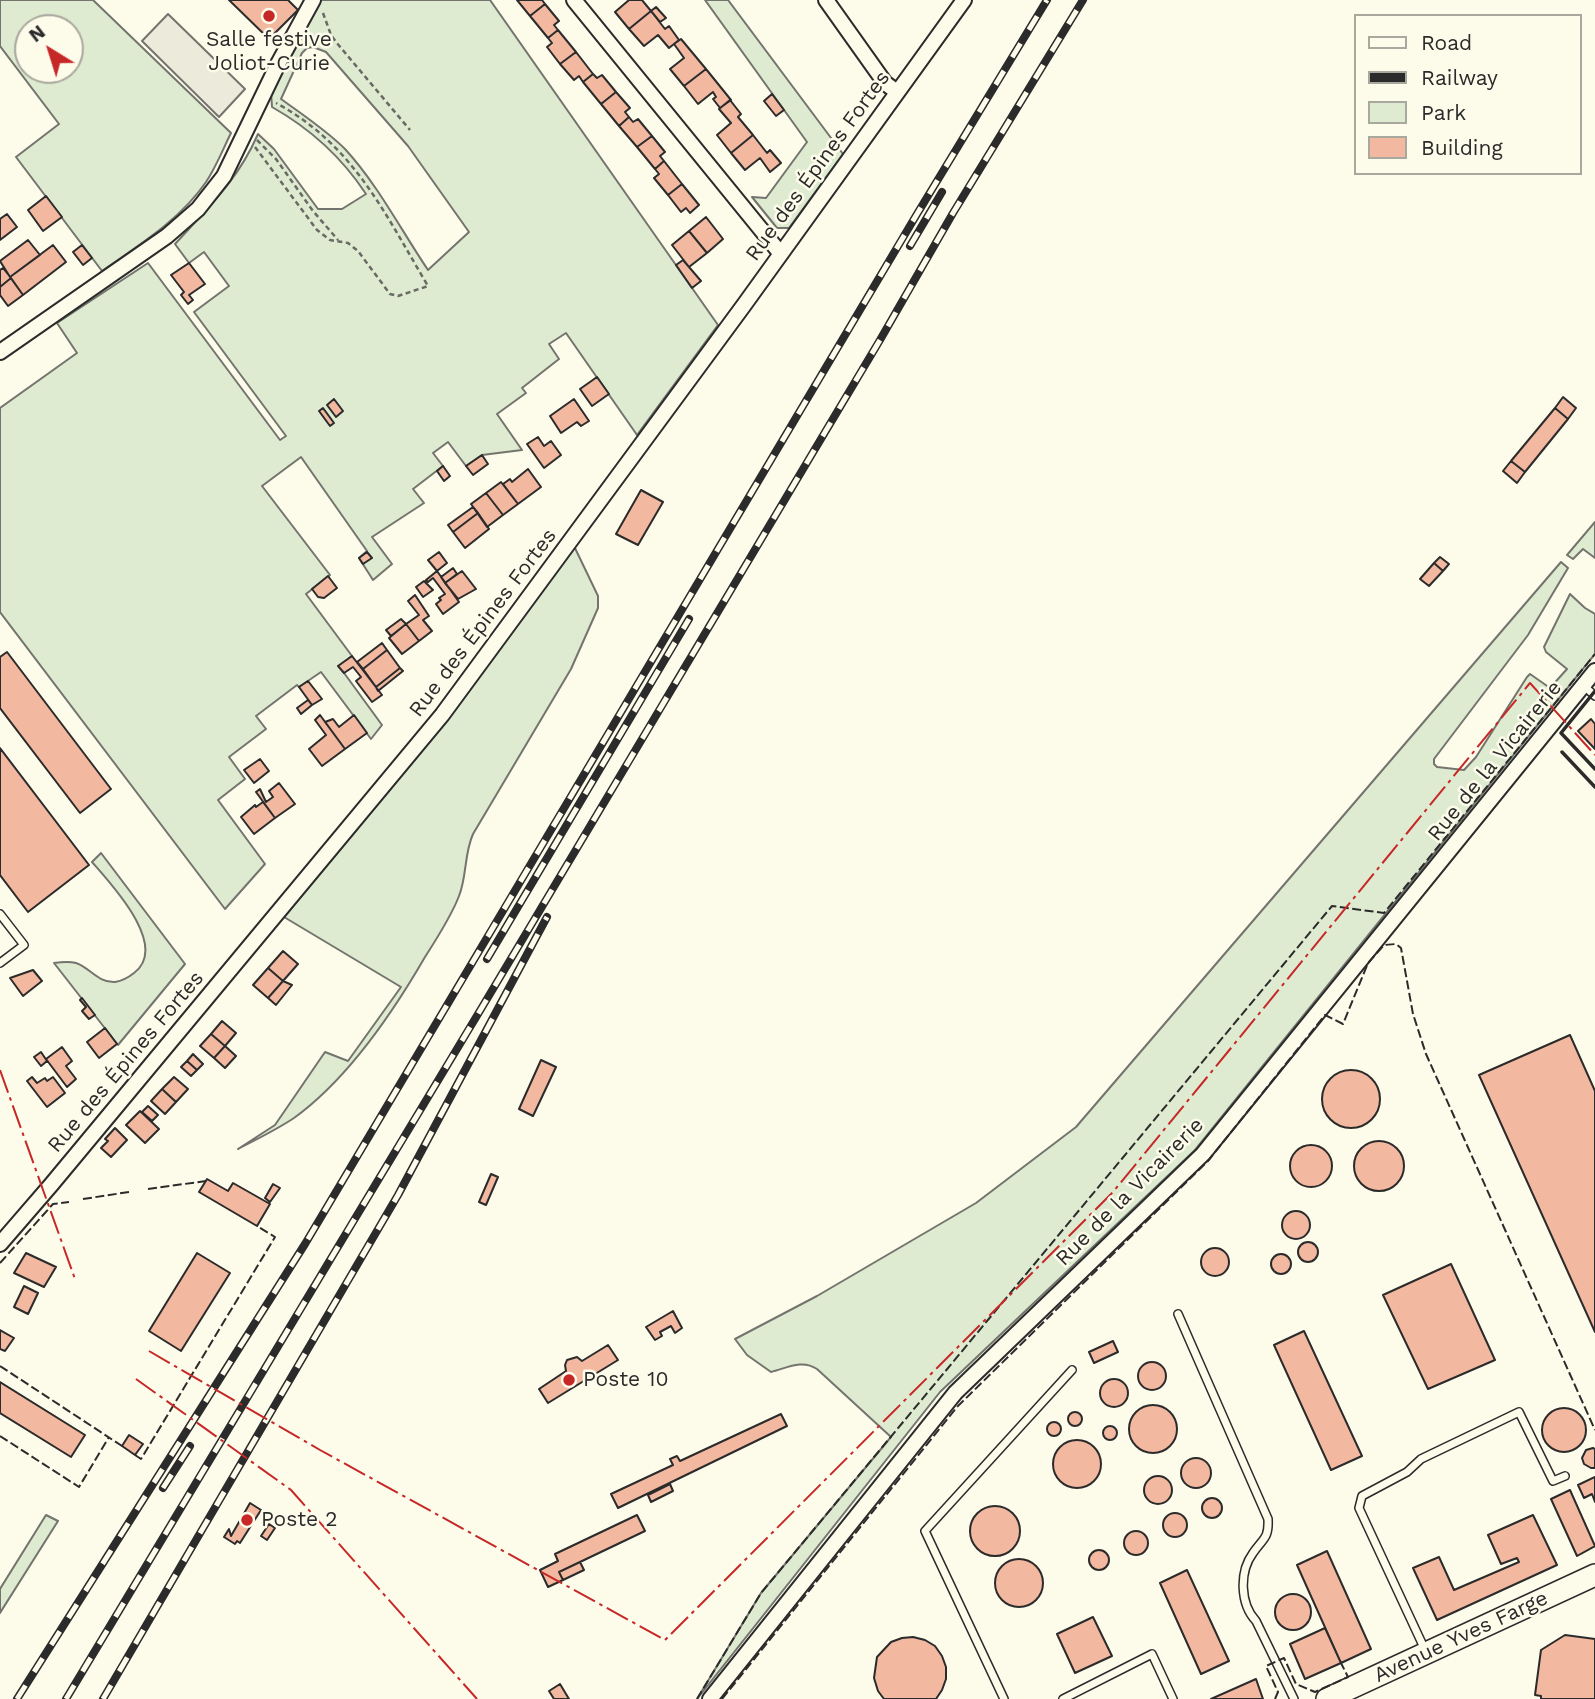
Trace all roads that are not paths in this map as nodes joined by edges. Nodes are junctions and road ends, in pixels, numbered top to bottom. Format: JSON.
{"nodes":[{"id":1,"x":574,"y":0,"type":"edge"},
{"id":2,"x":826,"y":0,"type":"edge"},
{"id":3,"x":964,"y":0,"type":"edge"},
{"id":4,"x":312,"y":1,"type":"edge"},
{"id":5,"x":897,"y":92,"type":"junction"},
{"id":6,"x":781,"y":254,"type":"junction"},
{"id":7,"x":0,"y":352,"type":"edge"},
{"id":8,"x":1595,"y":671,"type":"edge"},
{"id":9,"x":1583,"y":685,"type":"junction"},
{"id":10,"x":1595,"y":696,"type":"edge"},
{"id":11,"x":0,"y":914,"type":"edge"},
{"id":12,"x":0,"y":963,"type":"edge"},
{"id":13,"x":0,"y":1244,"type":"edge"},
{"id":14,"x":1178,"y":1314,"type":"dead end"},
{"id":15,"x":1072,"y":1370,"type":"dead end"},
{"id":16,"x":1565,"y":1476,"type":"dead end"},
{"id":17,"x":1595,"y":1575,"type":"edge"},
{"id":18,"x":1426,"y":1653,"type":"junction"},
{"id":19,"x":710,"y":1699,"type":"edge"},
{"id":20,"x":1004,"y":1699,"type":"edge"},
{"id":21,"x":1063,"y":1699,"type":"edge"},
{"id":22,"x":1173,"y":1699,"type":"edge"},
{"id":23,"x":1294,"y":1699,"type":"edge"},
{"id":24,"x":1326,"y":1699,"type":"edge"}],
"edges":[{"from":1,"to":6,"type":"street"},
{"from":2,"to":5,"type":"street"},
{"from":3,"to":5,"type":"street","name":"Rue des Épines Fortes"},
{"from":4,"to":7,"type":"street"},
{"from":5,"to":6,"type":"street","name":"Rue des Épines Fortes"},
{"from":6,"to":13,"type":"street","name":"Rue des Épines Fortes"},
{"from":8,"to":9,"type":"street","name":"Rue de la Vicairerie"},
{"from":9,"to":10,"type":"lane"},
{"from":9,"to":19,"type":"street","name":"Rue de la Vicairerie"},
{"from":11,"to":12,"type":"lane"},
{"from":14,"to":23,"type":"lane"},
{"from":15,"to":20,"type":"lane"},
{"from":16,"to":18,"type":"lane"},
{"from":17,"to":18,"type":"street","name":"Avenue Yves Farge"},
{"from":18,"to":24,"type":"street","name":"Avenue Yves Farge"},
{"from":21,"to":22,"type":"lane"}]}
